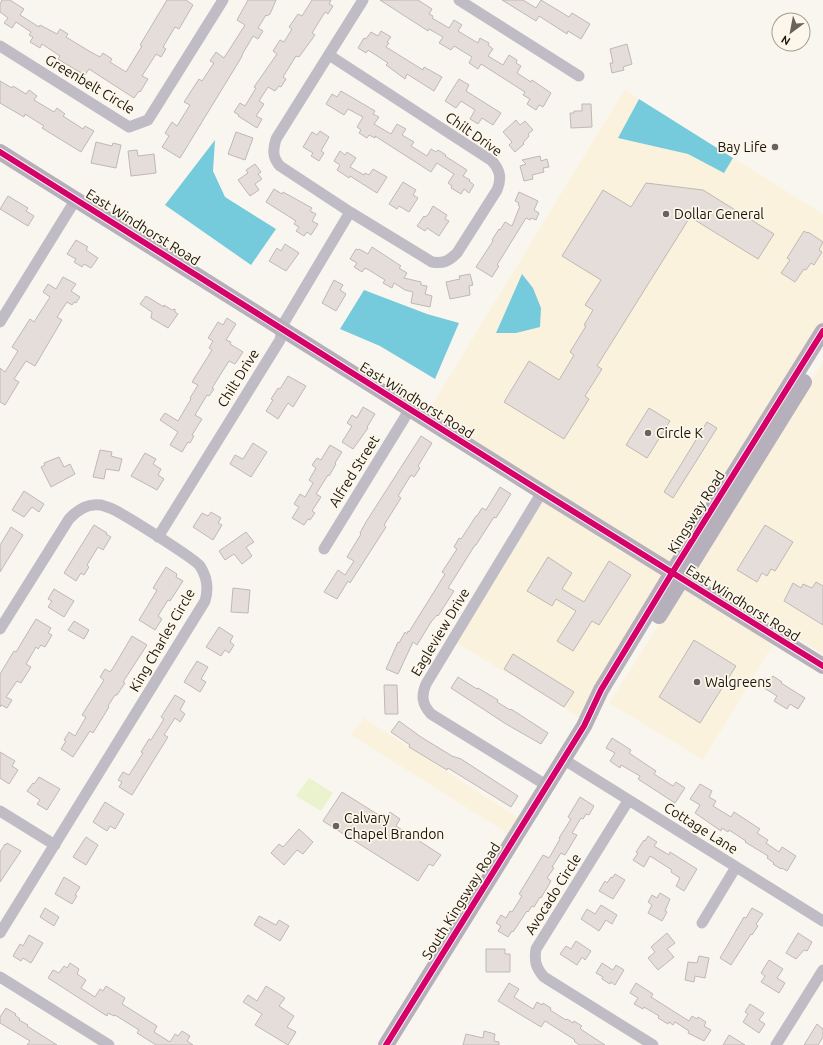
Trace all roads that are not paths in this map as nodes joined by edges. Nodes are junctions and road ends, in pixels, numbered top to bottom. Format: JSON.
{"nodes":[{"id":1,"x":223,"y":0,"type":"edge"},
{"id":2,"x":363,"y":0,"type":"edge"},
{"id":3,"x":458,"y":0,"type":"edge"},
{"id":4,"x":0,"y":46,"type":"edge"},
{"id":5,"x":329,"y":55,"type":"junction"},
{"id":6,"x":580,"y":76,"type":"dead end"},
{"id":7,"x":0,"y":152,"type":"edge"},
{"id":8,"x":76,"y":199,"type":"junction"},
{"id":9,"x":350,"y":212,"type":"junction"},
{"id":10,"x":0,"y":322,"type":"edge"},
{"id":11,"x":282,"y":329,"type":"junction"},
{"id":12,"x":823,"y":331,"type":"edge"},
{"id":13,"x":823,"y":352,"type":"edge"},
{"id":14,"x":410,"y":409,"type":"junction"},
{"id":15,"x":542,"y":492,"type":"junction"},
{"id":16,"x":158,"y":536,"type":"junction"},
{"id":17,"x":324,"y":549,"type":"dead end"},
{"id":18,"x":677,"y":576,"type":"junction"},
{"id":19,"x":0,"y":629,"type":"edge"},
{"id":20,"x":823,"y":666,"type":"edge"},
{"id":21,"x":560,"y":765,"type":"junction"},
{"id":22,"x":546,"y":786,"type":"junction"},
{"id":23,"x":628,"y":801,"type":"junction"},
{"id":24,"x":0,"y":811,"type":"edge"},
{"id":25,"x":55,"y":845,"type":"junction"},
{"id":26,"x":736,"y":867,"type":"junction"},
{"id":27,"x":823,"y":921,"type":"edge"},
{"id":28,"x":702,"y":923,"type":"dead end"},
{"id":29,"x":0,"y":932,"type":"edge"},
{"id":30,"x":823,"y":970,"type":"edge"},
{"id":31,"x":0,"y":977,"type":"edge"},
{"id":32,"x":109,"y":1045,"type":"edge"},
{"id":33,"x":386,"y":1045,"type":"edge"},
{"id":34,"x":653,"y":1045,"type":"edge"},
{"id":35,"x":776,"y":1045,"type":"edge"}],
"edges":[{"from":1,"to":4,"type":"street","name":"Greenbelt Circle"},
{"from":2,"to":5,"type":"street","name":"Chilt Drive"},
{"from":3,"to":6,"type":"street"},
{"from":5,"to":9,"type":"street","name":"Chilt Drive"},
{"from":5,"to":9,"type":"street","name":"Chilt Drive"},
{"from":7,"to":8,"type":"street","name":"East Windhorst Road"},
{"from":8,"to":10,"type":"street"},
{"from":8,"to":11,"type":"street","name":"East Windhorst Road"},
{"from":9,"to":11,"type":"street","name":"Chilt Drive"},
{"from":11,"to":14,"type":"street","name":"East Windhorst Road"},
{"from":11,"to":16,"type":"street","name":"Chilt Drive"},
{"from":12,"to":18,"type":"street","name":"Kingsway Road"},
{"from":13,"to":18,"type":"street","name":"Kingsway Road"},
{"from":14,"to":15,"type":"street","name":"East Windhorst Road"},
{"from":14,"to":17,"type":"street","name":"Alfred Street"},
{"from":15,"to":18,"type":"street","name":"East Windhorst Road"},
{"from":15,"to":22,"type":"street","name":"Eagleview Drive"},
{"from":16,"to":19,"type":"street","name":"King Charles Circle"},
{"from":16,"to":25,"type":"street","name":"King Charles Circle"},
{"from":18,"to":20,"type":"street","name":"East Windhorst Road"},
{"from":18,"to":21,"type":"street","name":"Kingsway Road"},
{"from":21,"to":22,"type":"street","name":"South Kingsway Road"},
{"from":21,"to":23,"type":"street","name":"Cottage Lane"},
{"from":22,"to":33,"type":"street","name":"South Kingsway Road"},
{"from":23,"to":26,"type":"street","name":"Cottage Lane"},
{"from":23,"to":34,"type":"street","name":"Avocado Circle"},
{"from":24,"to":25,"type":"street"},
{"from":25,"to":29,"type":"street","name":"King Charles Circle"},
{"from":26,"to":27,"type":"street","name":"Cottage Lane"},
{"from":26,"to":28,"type":"street"},
{"from":30,"to":35,"type":"street"},
{"from":31,"to":32,"type":"street"}]}
